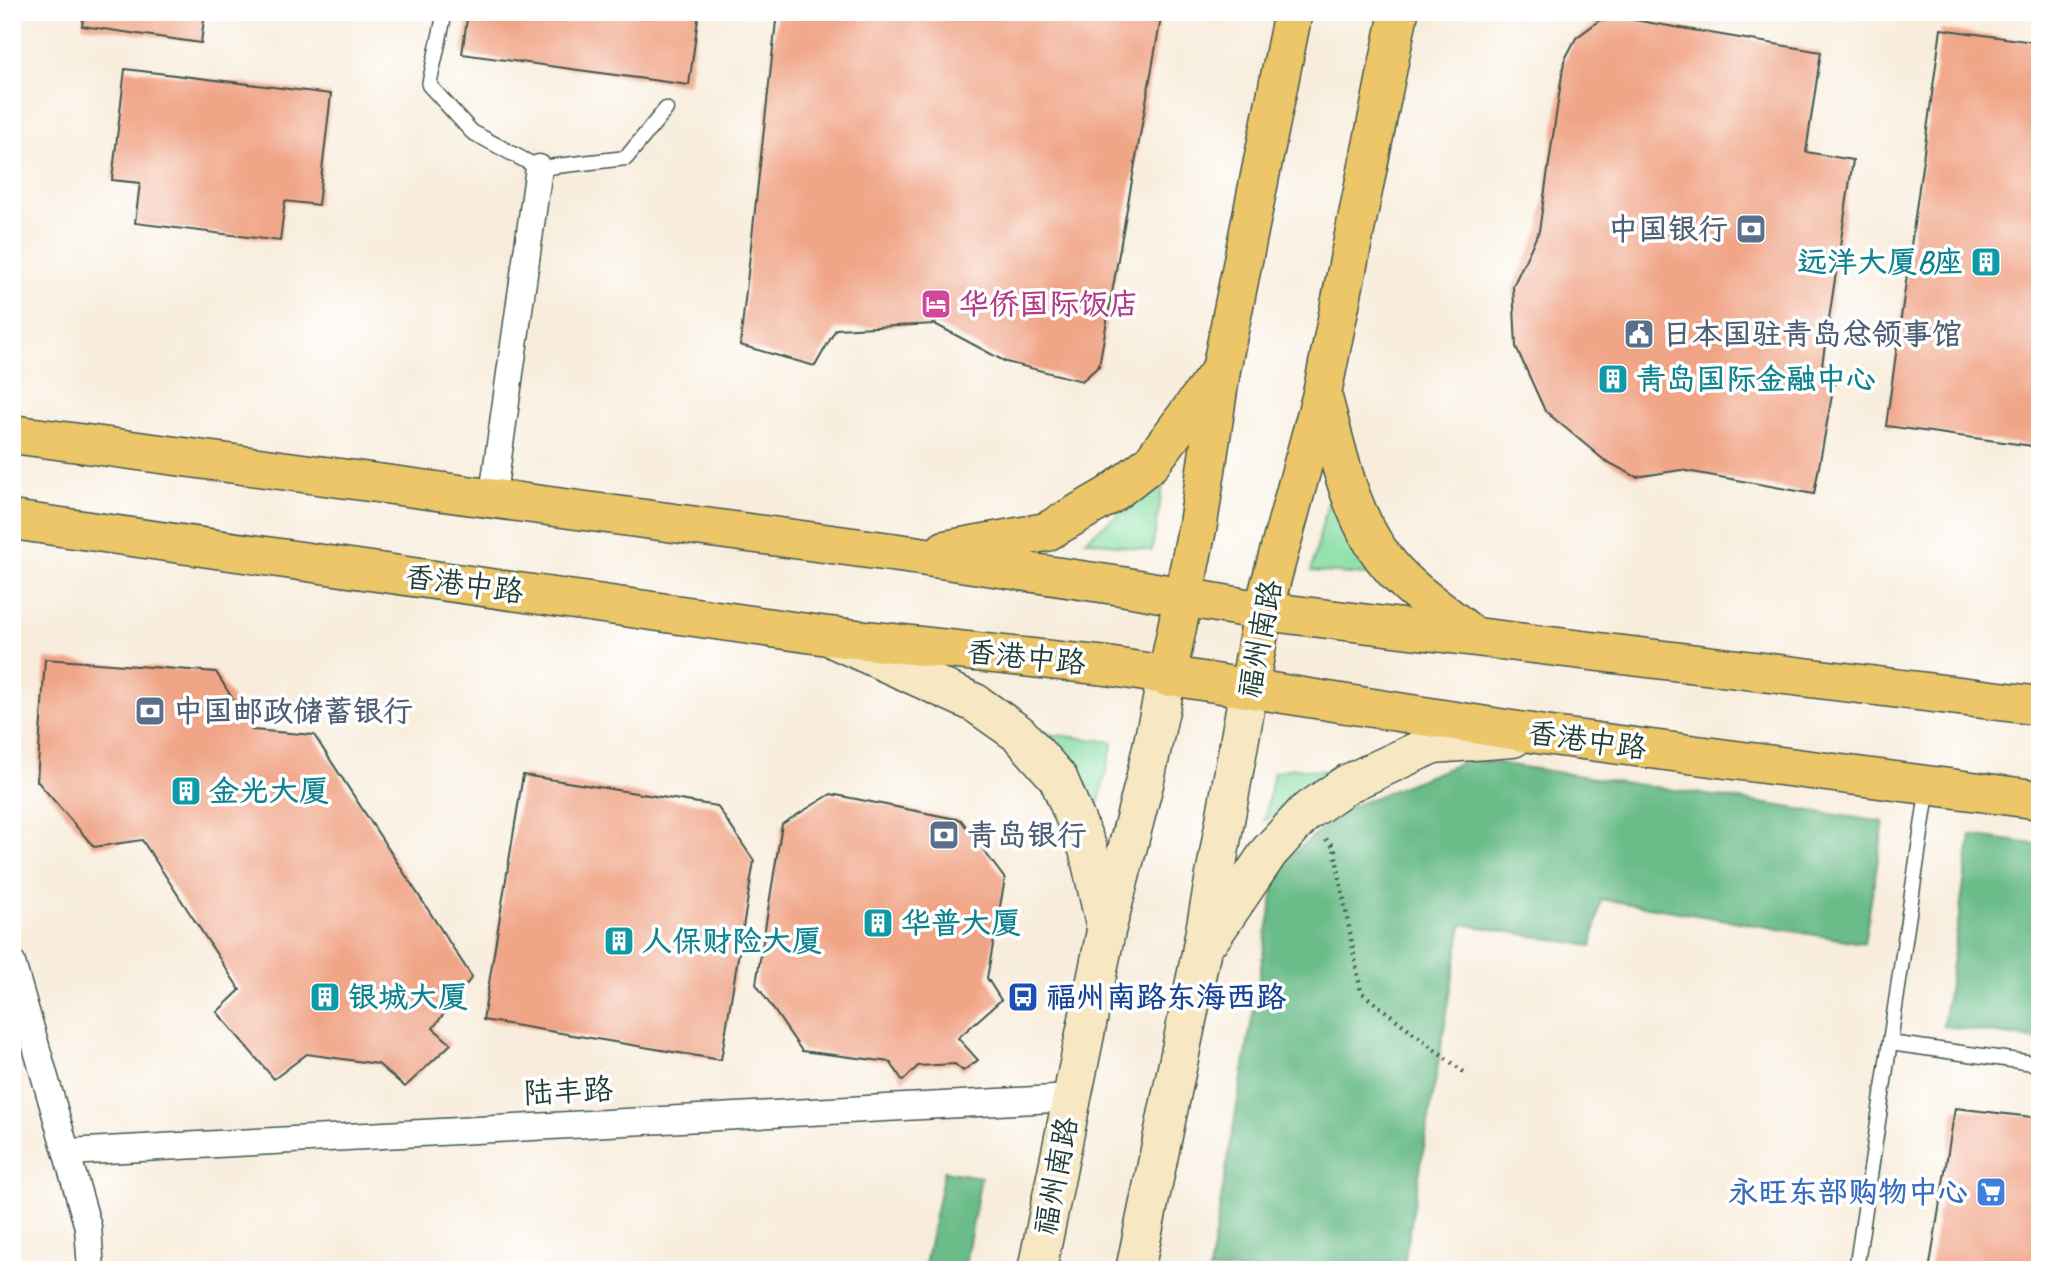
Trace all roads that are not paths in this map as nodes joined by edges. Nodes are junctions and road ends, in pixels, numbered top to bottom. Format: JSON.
{"nodes":[{"id":1,"x":444,"y":12,"type":"edge"},
{"id":2,"x":1293,"y":12,"type":"edge"},
{"id":3,"x":1399,"y":12,"type":"edge"},
{"id":4,"x":666,"y":109,"type":"dead end"},
{"id":5,"x":539,"y":167,"type":"junction"},
{"id":6,"x":1221,"y":370,"type":"junction"},
{"id":7,"x":1322,"y":394,"type":"junction"},
{"id":8,"x":12,"y":434,"type":"edge"},
{"id":9,"x":492,"y":501,"type":"junction"},
{"id":10,"x":12,"y":520,"type":"edge"},
{"id":11,"x":913,"y":555,"type":"junction"},
{"id":12,"x":1183,"y":598,"type":"junction"},
{"id":13,"x":1263,"y":611,"type":"junction"},
{"id":14,"x":828,"y":636,"type":"junction"},
{"id":15,"x":1473,"y":636,"type":"junction"},
{"id":16,"x":1167,"y":677,"type":"junction"},
{"id":17,"x":1249,"y":688,"type":"junction"},
{"id":18,"x":2040,"y":706,"type":"edge"},
{"id":19,"x":1544,"y":735,"type":"junction"},
{"id":20,"x":1928,"y":785,"type":"junction"},
{"id":21,"x":2040,"y":800,"type":"edge"},
{"id":22,"x":1106,"y":931,"type":"junction"},
{"id":23,"x":1201,"y":953,"type":"junction"},
{"id":24,"x":12,"y":963,"type":"edge"},
{"id":25,"x":1890,"y":1043,"type":"junction"},
{"id":26,"x":2040,"y":1063,"type":"edge"},
{"id":27,"x":1072,"y":1098,"type":"junction"},
{"id":28,"x":68,"y":1152,"type":"junction"},
{"id":29,"x":91,"y":1270,"type":"edge"},
{"id":30,"x":1037,"y":1270,"type":"edge"},
{"id":31,"x":1135,"y":1270,"type":"edge"},
{"id":32,"x":1856,"y":1270,"type":"edge"}],
"edges":[{"from":1,"to":5,"type":"lane"},
{"from":2,"to":6,"type":"main road","name":"福州南路"},
{"from":3,"to":7,"type":"main road","name":"福州南路"},
{"from":4,"to":5,"type":"lane"},
{"from":5,"to":9,"type":"street"},
{"from":6,"to":11,"type":"main road"},
{"from":6,"to":12,"type":"main road","name":"福州南路"},
{"from":7,"to":13,"type":"main road","name":"福州南路"},
{"from":7,"to":15,"type":"main road"},
{"from":8,"to":9,"type":"main road"},
{"from":9,"to":11,"type":"main road"},
{"from":10,"to":14,"type":"main road","name":"香港中路"},
{"from":11,"to":12,"type":"main road"},
{"from":12,"to":13,"type":"main road"},
{"from":12,"to":16,"type":"main road","name":"福州南路"},
{"from":13,"to":15,"type":"main road"},
{"from":13,"to":17,"type":"main road","name":"福州南路"},
{"from":14,"to":16,"type":"main road","name":"香港中路"},
{"from":14,"to":22,"type":"main road"},
{"from":15,"to":18,"type":"main road"},
{"from":16,"to":17,"type":"main road","name":"香港中路"},
{"from":16,"to":22,"type":"main road","name":"福州南路"},
{"from":17,"to":19,"type":"main road","name":"香港中路"},
{"from":17,"to":23,"type":"main road","name":"福州南路"},
{"from":19,"to":20,"type":"main road","name":"香港中路"},
{"from":19,"to":23,"type":"main road"},
{"from":20,"to":21,"type":"main road","name":"香港中路"},
{"from":20,"to":25,"type":"lane"},
{"from":22,"to":27,"type":"main road","name":"福州南路"},
{"from":23,"to":31,"type":"main road","name":"福州南路"},
{"from":24,"to":28,"type":"street"},
{"from":25,"to":26,"type":"lane"},
{"from":25,"to":32,"type":"lane"},
{"from":27,"to":28,"type":"street","name":"陆丰路"},
{"from":27,"to":30,"type":"main road","name":"福州南路"},
{"from":28,"to":29,"type":"street"}]}
